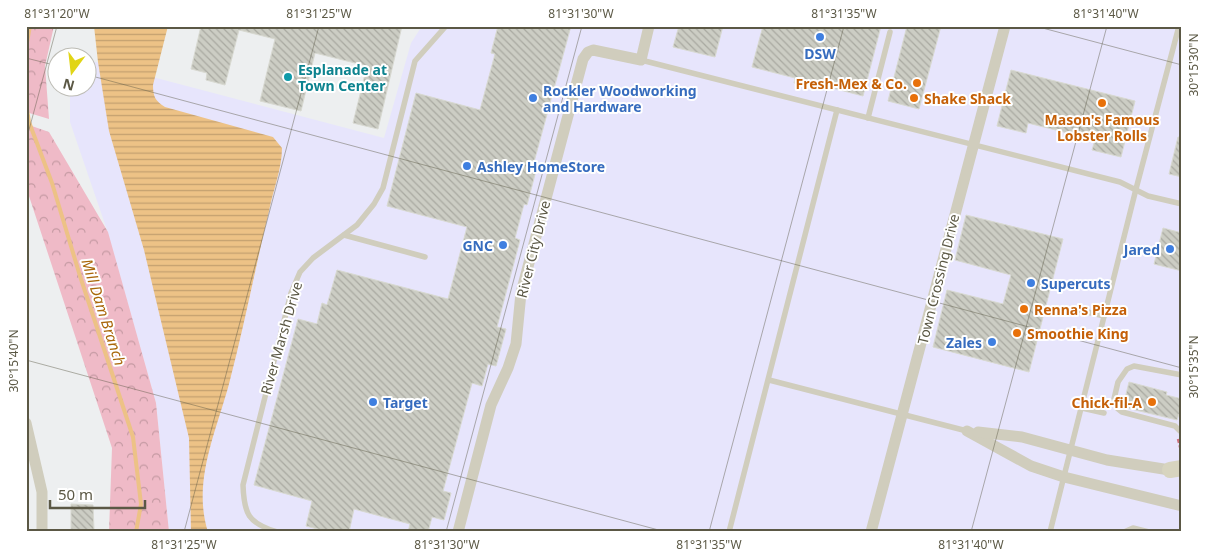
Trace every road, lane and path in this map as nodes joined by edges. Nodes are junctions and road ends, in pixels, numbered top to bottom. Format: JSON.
{"nodes":[{"id":1,"x":446,"y":26,"type":"edge"},
{"id":2,"x":649,"y":26,"type":"edge"},
{"id":3,"x":1005,"y":26,"type":"edge"},
{"id":4,"x":1179,"y":26,"type":"edge"},
{"id":5,"x":890,"y":32,"type":"dead end"},
{"id":6,"x":640,"y":60,"type":"junction"},
{"id":7,"x":837,"y":110,"type":"junction"},
{"id":8,"x":868,"y":118,"type":"junction"},
{"id":9,"x":973,"y":144,"type":"junction"},
{"id":10,"x":1136,"y":189,"type":"junction"},
{"id":11,"x":1182,"y":204,"type":"edge"},
{"id":12,"x":344,"y":235,"type":"junction"},
{"id":13,"x":425,"y":257,"type":"dead end"},
{"id":14,"x":1075,"y":309,"type":"dead end"},
{"id":15,"x":1104,"y":316,"type":"junction"},
{"id":16,"x":1182,"y":374,"type":"edge"},
{"id":17,"x":768,"y":380,"type":"junction"},
{"id":18,"x":1082,"y":408,"type":"junction"},
{"id":19,"x":903,"y":413,"type":"junction"},
{"id":20,"x":1104,"y":413,"type":"dead end"},
{"id":21,"x":26,"y":423,"type":"edge"},
{"id":22,"x":967,"y":431,"type":"junction"},
{"id":23,"x":1180,"y":431,"type":"joint"},
{"id":24,"x":1072,"y":451,"type":"junction"},
{"id":25,"x":1182,"y":455,"type":"edge"},
{"id":26,"x":1178,"y":470,"type":"edge"},
{"id":27,"x":1064,"y":477,"type":"junction"},
{"id":28,"x":1182,"y":506,"type":"edge"},
{"id":29,"x":42,"y":532,"type":"edge"},
{"id":30,"x":277,"y":532,"type":"edge"},
{"id":31,"x":458,"y":532,"type":"edge"},
{"id":32,"x":729,"y":532,"type":"edge"},
{"id":33,"x":871,"y":532,"type":"edge"},
{"id":34,"x":1050,"y":532,"type":"edge"},
{"id":35,"x":1124,"y":532,"type":"edge"},
{"id":36,"x":1149,"y":532,"type":"edge"}],
"edges":[{"from":1,"to":12,"type":"lane","name":"River Marsh Drive"},
{"from":2,"to":6,"type":"street"},
{"from":3,"to":9,"type":"street","name":"Town Crossing Drive"},
{"from":4,"to":10,"type":"lane"},
{"from":5,"to":8,"type":"lane"},
{"from":6,"to":7,"type":"lane"},
{"from":6,"to":31,"type":"street","name":"River City Drive"},
{"from":7,"to":8,"type":"lane"},
{"from":7,"to":17,"type":"lane"},
{"from":8,"to":9,"type":"lane"},
{"from":9,"to":10,"type":"lane"},
{"from":9,"to":19,"type":"street","name":"Town Crossing Drive"},
{"from":10,"to":11,"type":"lane"},
{"from":10,"to":15,"type":"lane"},
{"from":12,"to":13,"type":"lane"},
{"from":12,"to":30,"type":"lane","name":"River Marsh Drive"},
{"from":14,"to":15,"type":"lane"},
{"from":15,"to":18,"type":"lane"},
{"from":16,"to":23,"type":"lane"},
{"from":17,"to":19,"type":"lane"},
{"from":17,"to":32,"type":"lane"},
{"from":18,"to":20,"type":"lane"},
{"from":18,"to":24,"type":"lane"},
{"from":19,"to":22,"type":"lane"},
{"from":19,"to":33,"type":"street","name":"Town Crossing Drive"},
{"from":21,"to":29,"type":"street"},
{"from":22,"to":24,"type":"street"},
{"from":22,"to":27,"type":"street"},
{"from":23,"to":25,"type":"path"},
{"from":24,"to":26,"type":"street"},
{"from":24,"to":27,"type":"lane"},
{"from":27,"to":28,"type":"street"},
{"from":27,"to":34,"type":"lane"},
{"from":35,"to":36,"type":"lane"}]}
